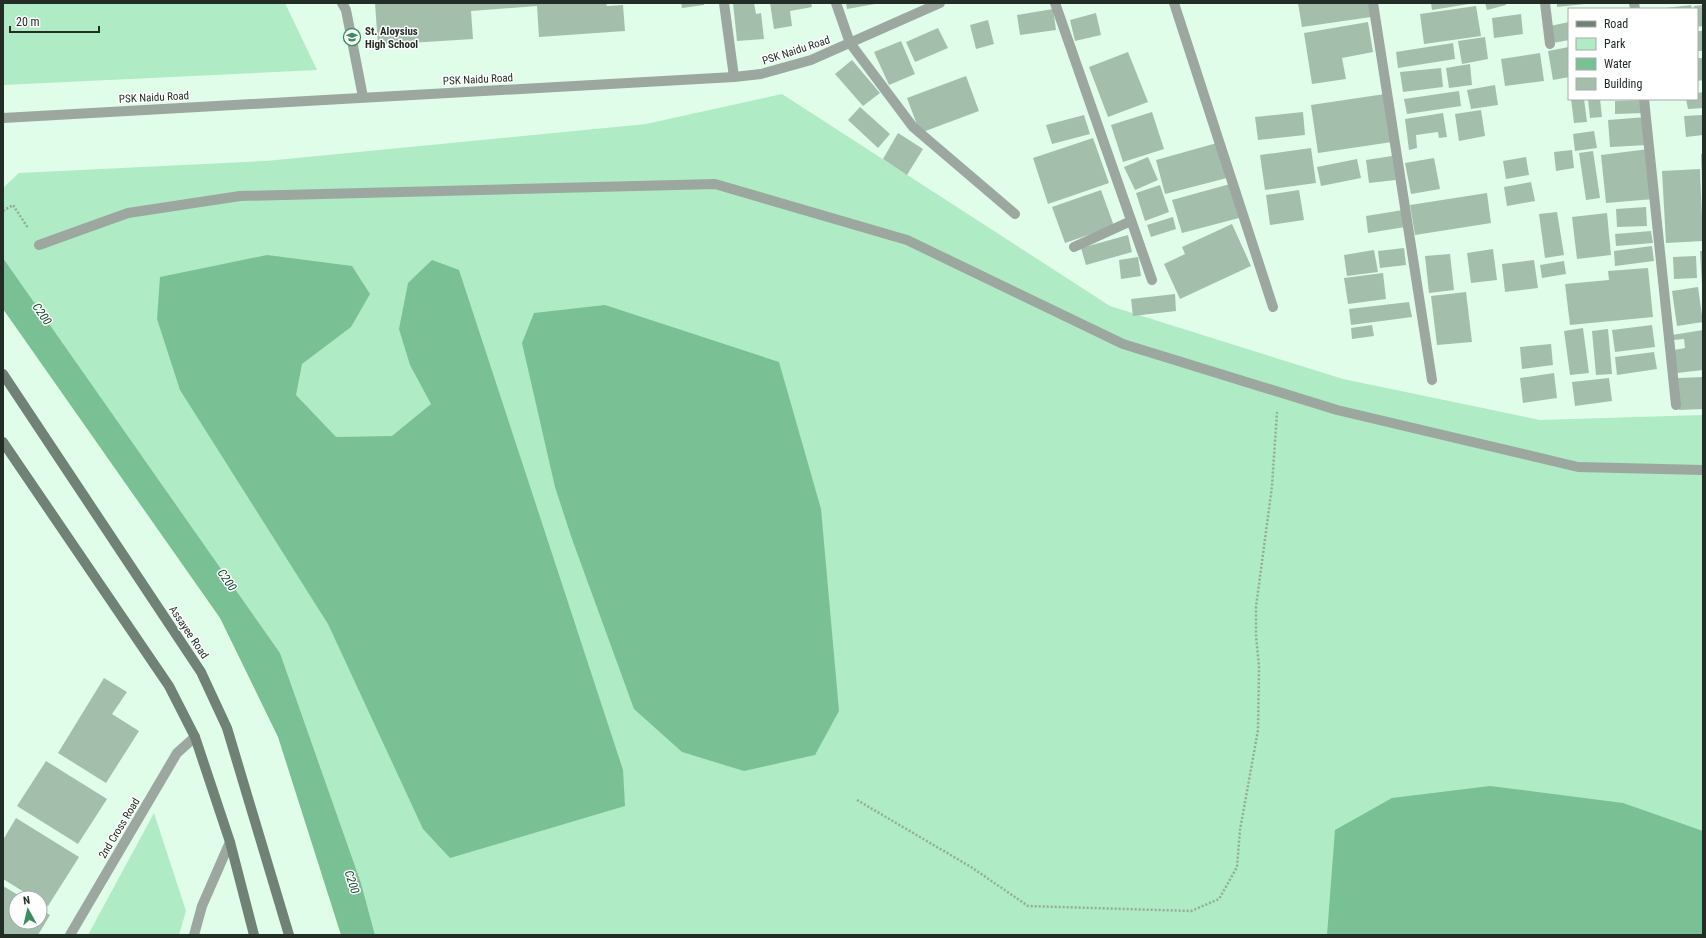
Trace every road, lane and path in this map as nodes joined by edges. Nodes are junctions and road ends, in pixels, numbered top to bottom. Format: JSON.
{"nodes":[{"id":1,"x":342,"y":3,"type":"edge"},
{"id":2,"x":724,"y":3,"type":"edge"},
{"id":3,"x":836,"y":3,"type":"edge"},
{"id":4,"x":940,"y":3,"type":"edge"},
{"id":5,"x":1055,"y":3,"type":"edge"},
{"id":6,"x":1174,"y":3,"type":"edge"},
{"id":7,"x":1373,"y":3,"type":"edge"},
{"id":8,"x":1545,"y":3,"type":"edge"},
{"id":9,"x":850,"y":43,"type":"junction"},
{"id":10,"x":1550,"y":44,"type":"dead end"},
{"id":11,"x":734,"y":77,"type":"junction"},
{"id":12,"x":362,"y":98,"type":"junction"},
{"id":13,"x":1644,"y":100,"type":"edge"},
{"id":14,"x":3,"y":118,"type":"edge"},
{"id":15,"x":3,"y":211,"type":"edge"},
{"id":16,"x":1015,"y":214,"type":"dead end"},
{"id":17,"x":1131,"y":221,"type":"junction"},
{"id":18,"x":39,"y":245,"type":"joint"},
{"id":19,"x":1074,"y":247,"type":"dead end"},
{"id":20,"x":1152,"y":280,"type":"dead end"},
{"id":21,"x":1273,"y":307,"type":"dead end"},
{"id":22,"x":3,"y":374,"type":"edge"},
{"id":23,"x":1432,"y":380,"type":"dead end"},
{"id":24,"x":1278,"y":392,"type":"junction"},
{"id":25,"x":1676,"y":405,"type":"dead end"},
{"id":26,"x":3,"y":442,"type":"edge"},
{"id":27,"x":1703,"y":470,"type":"edge"},
{"id":28,"x":195,"y":737,"type":"junction"},
{"id":29,"x":857,"y":800,"type":"dead end"},
{"id":30,"x":230,"y":842,"type":"junction"},
{"id":31,"x":70,"y":935,"type":"edge"},
{"id":32,"x":194,"y":935,"type":"edge"},
{"id":33,"x":254,"y":935,"type":"edge"},
{"id":34,"x":289,"y":935,"type":"edge"}],
"edges":[{"from":1,"to":12,"type":"street"},
{"from":2,"to":11,"type":"street"},
{"from":3,"to":9,"type":"street"},
{"from":4,"to":9,"type":"street","name":"PSK Naidu Road"},
{"from":5,"to":17,"type":"street"},
{"from":6,"to":21,"type":"street"},
{"from":7,"to":23,"type":"street"},
{"from":8,"to":10,"type":"street"},
{"from":9,"to":11,"type":"street","name":"PSK Naidu Road"},
{"from":9,"to":16,"type":"street"},
{"from":11,"to":12,"type":"street","name":"PSK Naidu Road"},
{"from":12,"to":14,"type":"street","name":"PSK Naidu Road"},
{"from":13,"to":25,"type":"street"},
{"from":15,"to":18,"type":"path"},
{"from":17,"to":19,"type":"street"},
{"from":17,"to":20,"type":"street"},
{"from":18,"to":24,"type":"street"},
{"from":22,"to":34,"type":"main road","name":"Assayee Road"},
{"from":24,"to":27,"type":"street"},
{"from":24,"to":29,"type":"path"},
{"from":26,"to":28,"type":"main road"},
{"from":28,"to":30,"type":"main road"},
{"from":28,"to":31,"type":"street","name":"2nd Cross Road"},
{"from":30,"to":32,"type":"street"},
{"from":30,"to":33,"type":"main road"}]}
